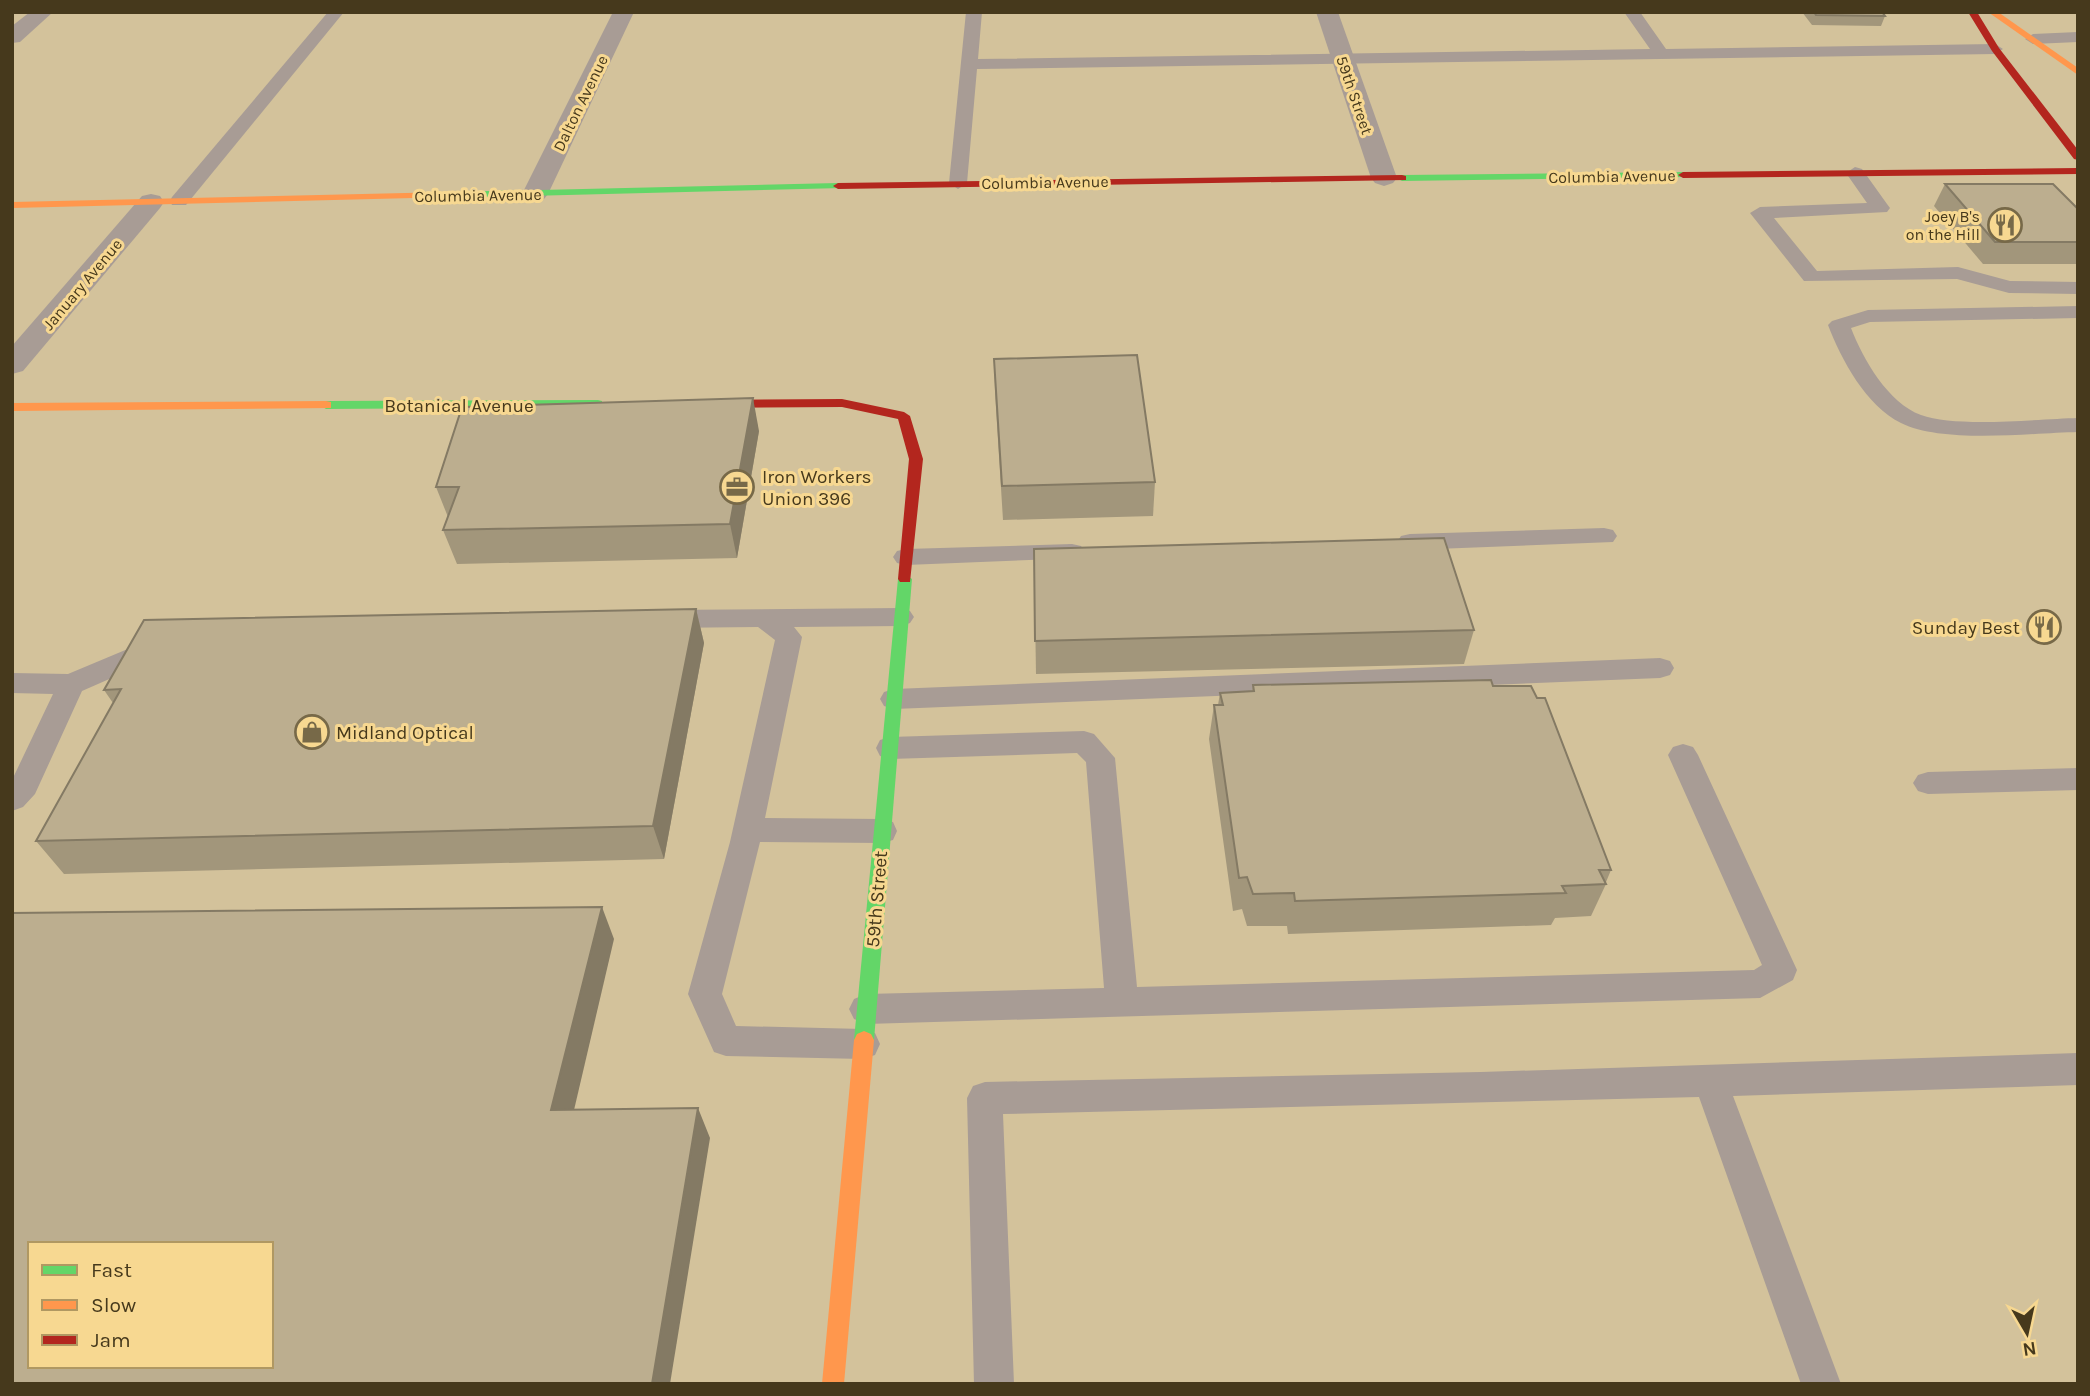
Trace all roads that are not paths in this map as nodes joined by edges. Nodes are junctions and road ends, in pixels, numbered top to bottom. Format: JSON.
{"nodes":[{"id":1,"x":43,"y":12,"type":"edge"},
{"id":2,"x":336,"y":12,"type":"edge"},
{"id":3,"x":624,"y":12,"type":"edge"},
{"id":4,"x":974,"y":12,"type":"edge"},
{"id":5,"x":1327,"y":12,"type":"edge"},
{"id":6,"x":1632,"y":12,"type":"edge"},
{"id":7,"x":1972,"y":12,"type":"edge"},
{"id":8,"x":1992,"y":12,"type":"edge"},
{"id":9,"x":12,"y":37,"type":"edge"},
{"id":10,"x":2078,"y":37,"type":"edge"},
{"id":11,"x":2039,"y":43,"type":"junction"},
{"id":12,"x":2078,"y":48,"type":"edge"},
{"id":13,"x":1995,"y":49,"type":"junction"},
{"id":14,"x":1661,"y":53,"type":"junction"},
{"id":15,"x":1343,"y":60,"type":"junction"},
{"id":16,"x":969,"y":64,"type":"junction"},
{"id":17,"x":2078,"y":72,"type":"edge"},
{"id":18,"x":2078,"y":157,"type":"edge"},
{"id":19,"x":2078,"y":171,"type":"edge"},
{"id":20,"x":1855,"y":173,"type":"junction"},
{"id":21,"x":1384,"y":178,"type":"junction"},
{"id":22,"x":958,"y":183,"type":"junction"},
{"id":23,"x":535,"y":194,"type":"junction"},
{"id":24,"x":179,"y":201,"type":"junction"},
{"id":25,"x":151,"y":202,"type":"junction"},
{"id":26,"x":12,"y":205,"type":"edge"},
{"id":27,"x":2078,"y":288,"type":"edge"},
{"id":28,"x":2078,"y":312,"type":"edge"},
{"id":29,"x":12,"y":365,"type":"edge"},
{"id":30,"x":621,"y":404,"type":"edge"},
{"id":31,"x":690,"y":404,"type":"edge"},
{"id":32,"x":12,"y":407,"type":"edge"},
{"id":33,"x":2078,"y":425,"type":"edge"},
{"id":34,"x":1604,"y":536,"type":"dead end"},
{"id":35,"x":1381,"y":543,"type":"edge"},
{"id":36,"x":1102,"y":551,"type":"edge"},
{"id":37,"x":906,"y":557,"type":"junction"},
{"id":38,"x":901,"y":617,"type":"junction"},
{"id":39,"x":764,"y":618,"type":"junction"},
{"id":40,"x":641,"y":619,"type":"edge"},
{"id":41,"x":176,"y":639,"type":"edge"},
{"id":42,"x":1660,"y":668,"type":"dead end"},
{"id":43,"x":12,"y":683,"type":"edge"},
{"id":44,"x":71,"y":684,"type":"junction"},
{"id":45,"x":894,"y":699,"type":"junction"},
{"id":46,"x":890,"y":748,"type":"junction"},
{"id":47,"x":1683,"y":755,"type":"dead end"},
{"id":48,"x":2078,"y":779,"type":"edge"},
{"id":49,"x":1928,"y":783,"type":"dead end"},
{"id":50,"x":12,"y":799,"type":"edge"},
{"id":51,"x":748,"y":830,"type":"junction"},
{"id":52,"x":882,"y":831,"type":"junction"},
{"id":53,"x":1122,"y":1002,"type":"junction"},
{"id":54,"x":866,"y":1009,"type":"junction"},
{"id":55,"x":863,"y":1044,"type":"junction"},
{"id":56,"x":2078,"y":1069,"type":"edge"},
{"id":57,"x":1710,"y":1080,"type":"junction"},
{"id":58,"x":833,"y":1384,"type":"edge"},
{"id":59,"x":994,"y":1384,"type":"edge"},
{"id":60,"x":1821,"y":1384,"type":"edge"}],
"edges":[{"from":1,"to":9,"type":"street"},
{"from":2,"to":24,"type":"lane"},
{"from":3,"to":23,"type":"street","name":"Dalton Avenue"},
{"from":4,"to":16,"type":"lane"},
{"from":5,"to":15,"type":"street","name":"59th Street"},
{"from":6,"to":14,"type":"lane"},
{"from":7,"to":13,"type":"street"},
{"from":8,"to":11,"type":"street"},
{"from":10,"to":11,"type":"lane"},
{"from":11,"to":12,"type":"lane"},
{"from":11,"to":17,"type":"street"},
{"from":13,"to":14,"type":"lane"},
{"from":13,"to":18,"type":"street"},
{"from":14,"to":15,"type":"lane"},
{"from":15,"to":16,"type":"lane"},
{"from":15,"to":21,"type":"street","name":"59th Street"},
{"from":16,"to":22,"type":"lane"},
{"from":19,"to":20,"type":"street","name":"Columbia Avenue"},
{"from":20,"to":21,"type":"street","name":"Columbia Avenue"},
{"from":20,"to":27,"type":"lane"},
{"from":21,"to":22,"type":"street","name":"Columbia Avenue"},
{"from":22,"to":23,"type":"street","name":"Columbia Avenue"},
{"from":23,"to":24,"type":"street","name":"Columbia Avenue"},
{"from":24,"to":25,"type":"street","name":"Columbia Avenue"},
{"from":25,"to":26,"type":"street","name":"Columbia Avenue"},
{"from":25,"to":29,"type":"street","name":"January Avenue"},
{"from":28,"to":33,"type":"lane"},
{"from":30,"to":32,"type":"street","name":"Botanical Avenue"},
{"from":31,"to":37,"type":"street","name":"59th Street"},
{"from":34,"to":35,"type":"lane"},
{"from":36,"to":37,"type":"lane"},
{"from":37,"to":38,"type":"street","name":"59th Street"},
{"from":38,"to":39,"type":"lane"},
{"from":38,"to":45,"type":"street","name":"59th Street"},
{"from":39,"to":40,"type":"lane"},
{"from":39,"to":51,"type":"lane"},
{"from":41,"to":44,"type":"lane"},
{"from":42,"to":45,"type":"lane"},
{"from":43,"to":44,"type":"lane"},
{"from":44,"to":50,"type":"lane"},
{"from":45,"to":46,"type":"street","name":"59th Street"},
{"from":46,"to":52,"type":"street","name":"59th Street"},
{"from":46,"to":53,"type":"lane"},
{"from":47,"to":53,"type":"lane"},
{"from":48,"to":49,"type":"lane"},
{"from":51,"to":52,"type":"lane"},
{"from":51,"to":55,"type":"lane"},
{"from":52,"to":54,"type":"street","name":"59th Street"},
{"from":53,"to":54,"type":"lane"},
{"from":54,"to":55,"type":"street","name":"59th Street"},
{"from":55,"to":58,"type":"street","name":"59th Street"},
{"from":56,"to":57,"type":"lane"},
{"from":57,"to":59,"type":"lane"},
{"from":57,"to":60,"type":"lane"}]}
